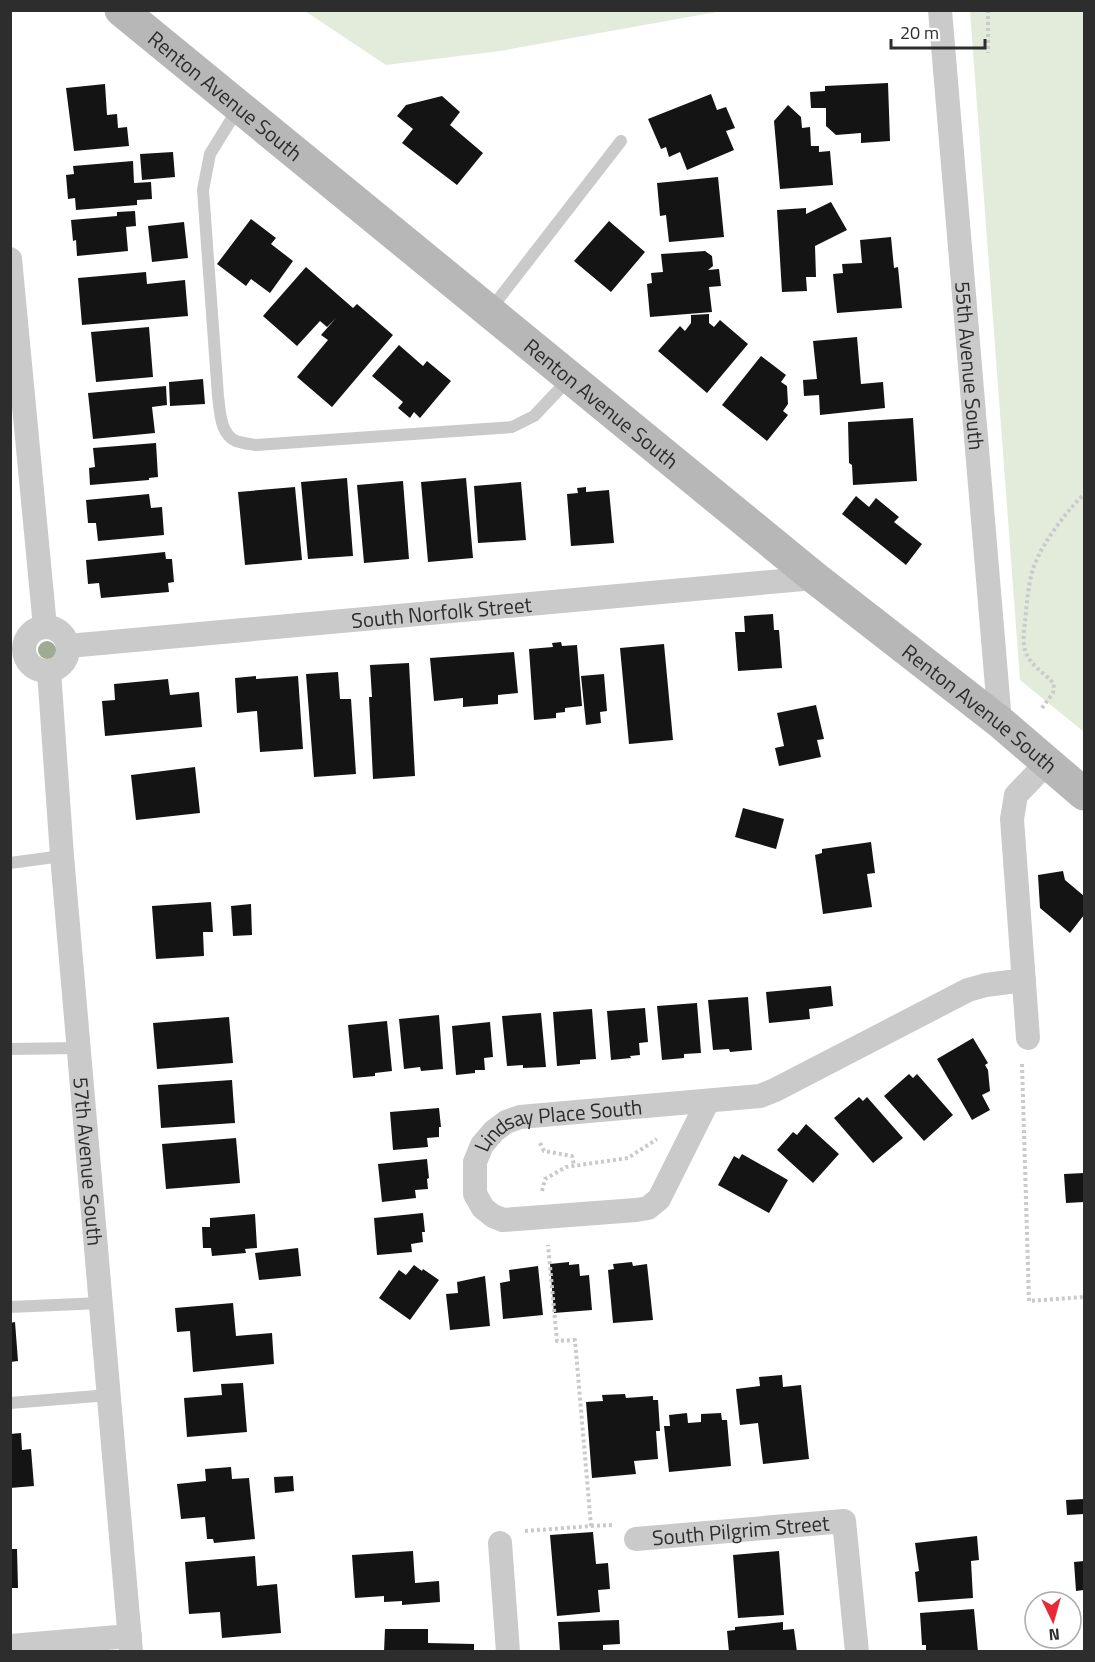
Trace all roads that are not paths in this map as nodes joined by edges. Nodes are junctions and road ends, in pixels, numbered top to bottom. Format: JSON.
{"nodes":[{"id":1,"x":121,"y":10,"type":"edge"},
{"id":2,"x":940,"y":10,"type":"edge"},
{"id":3,"x":239,"y":107,"type":"junction"},
{"id":4,"x":621,"y":141,"type":"dead end"},
{"id":5,"x":10,"y":259,"type":"edge"},
{"id":6,"x":489,"y":311,"type":"junction"},
{"id":7,"x":571,"y":378,"type":"junction"},
{"id":8,"x":815,"y":578,"type":"junction"},
{"id":9,"x":45,"y":627,"type":"junction"},
{"id":10,"x":68,"y":646,"type":"junction"},
{"id":11,"x":17,"y":651,"type":"edge"},
{"id":12,"x":49,"y":671,"type":"junction"},
{"id":13,"x":1000,"y":722,"type":"junction"},
{"id":14,"x":1047,"y":763,"type":"junction"},
{"id":15,"x":1084,"y":794,"type":"edge"},
{"id":16,"x":62,"y":856,"type":"junction"},
{"id":17,"x":10,"y":862,"type":"edge"},
{"id":18,"x":1024,"y":980,"type":"junction"},
{"id":19,"x":1028,"y":1038,"type":"road end"},
{"id":20,"x":78,"y":1048,"type":"junction"},
{"id":21,"x":10,"y":1050,"type":"edge"},
{"id":22,"x":708,"y":1101,"type":"junction"},
{"id":23,"x":101,"y":1304,"type":"junction"},
{"id":24,"x":10,"y":1307,"type":"edge"},
{"id":25,"x":109,"y":1395,"type":"junction"},
{"id":26,"x":10,"y":1403,"type":"edge"},
{"id":27,"x":636,"y":1539,"type":"dead end"},
{"id":28,"x":500,"y":1543,"type":"road end"},
{"id":29,"x":130,"y":1644,"type":"edge"},
{"id":30,"x":10,"y":1646,"type":"edge"},
{"id":31,"x":508,"y":1652,"type":"edge"},
{"id":32,"x":857,"y":1652,"type":"edge"}],
"edges":[{"from":1,"to":3,"type":"main road","name":"Renton Avenue South"},
{"from":2,"to":13,"type":"street","name":"55th Avenue South"},
{"from":3,"to":6,"type":"main road","name":"Renton Avenue South"},
{"from":3,"to":7,"type":"lane"},
{"from":4,"to":6,"type":"lane"},
{"from":5,"to":9,"type":"street"},
{"from":6,"to":7,"type":"main road","name":"Renton Avenue South"},
{"from":7,"to":8,"type":"main road","name":"Renton Avenue South"},
{"from":8,"to":10,"type":"street","name":"South Norfolk Street"},
{"from":8,"to":13,"type":"main road","name":"Renton Avenue South"},
{"from":9,"to":10,"type":"street"},
{"from":9,"to":11,"type":"street"},
{"from":10,"to":12,"type":"street"},
{"from":11,"to":12,"type":"street"},
{"from":12,"to":16,"type":"street","name":"57th Avenue South"},
{"from":13,"to":14,"type":"main road","name":"Renton Avenue South"},
{"from":14,"to":15,"type":"main road","name":"Renton Avenue South"},
{"from":14,"to":18,"type":"street"},
{"from":16,"to":17,"type":"lane"},
{"from":16,"to":20,"type":"street","name":"57th Avenue South"},
{"from":18,"to":19,"type":"street"},
{"from":18,"to":22,"type":"street","name":"Lindsay Place South"},
{"from":20,"to":21,"type":"lane"},
{"from":20,"to":23,"type":"street","name":"57th Avenue South"},
{"from":22,"to":22,"type":"street","name":"Lindsay Place South"},
{"from":23,"to":24,"type":"lane"},
{"from":23,"to":25,"type":"street","name":"57th Avenue South"},
{"from":25,"to":26,"type":"lane"},
{"from":25,"to":29,"type":"street","name":"57th Avenue South"},
{"from":27,"to":32,"type":"street","name":"South Pilgrim Street"},
{"from":28,"to":31,"type":"street"},
{"from":29,"to":30,"type":"street"}]}
